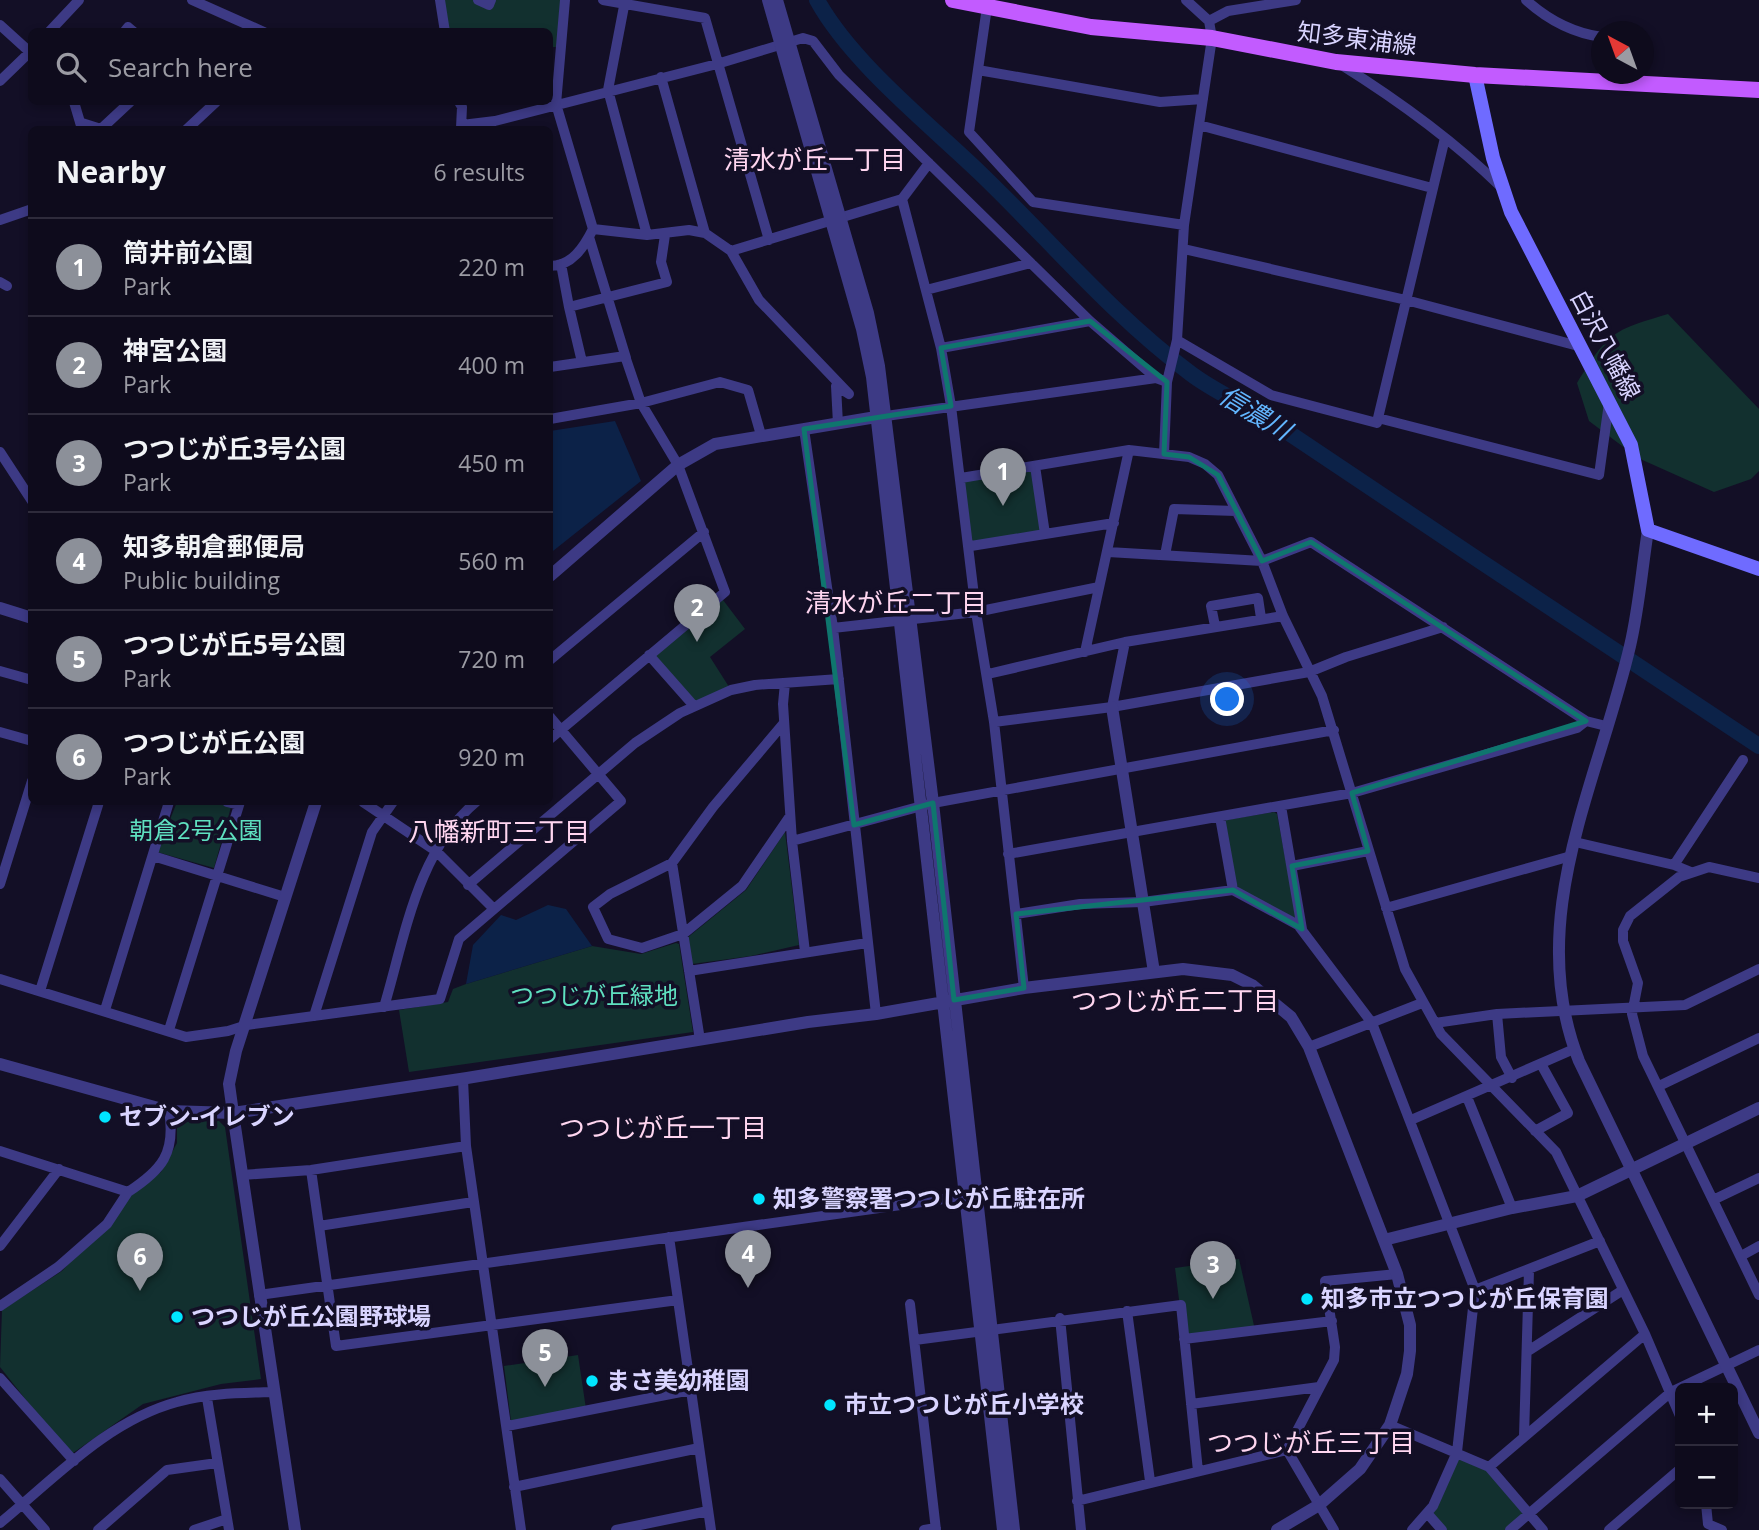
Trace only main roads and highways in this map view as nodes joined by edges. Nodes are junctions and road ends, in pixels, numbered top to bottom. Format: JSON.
{"nodes":[{"id":1,"x":953,"y":0,"type":"edge"},
{"id":2,"x":1475,"y":75,"type":"junction"},
{"id":3,"x":1591,"y":77,"type":"edge"},
{"id":4,"x":1654,"y":81,"type":"edge"},
{"id":5,"x":1759,"y":90,"type":"edge"},
{"id":6,"x":1759,"y":569,"type":"edge"}],
"edges":[{"from":1,"to":2,"type":"main road","name":"知多東浦線"},
{"from":2,"to":3,"type":"main road","name":"知多東浦線"},
{"from":2,"to":6,"type":"main road","name":"白沢八幡線"},
{"from":4,"to":5,"type":"main road","name":"知多東浦線"}]}
